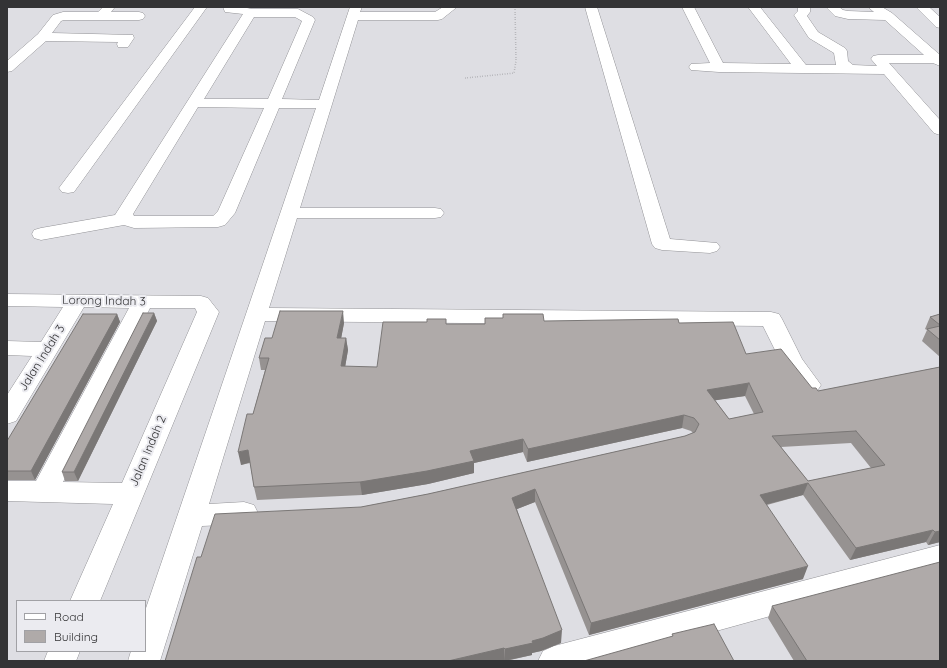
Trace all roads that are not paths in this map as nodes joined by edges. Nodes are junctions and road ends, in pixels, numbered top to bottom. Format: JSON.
{"nodes":[{"id":1,"x":202,"y":7,"type":"edge"},
{"id":2,"x":229,"y":7,"type":"edge"},
{"id":3,"x":452,"y":7,"type":"edge"},
{"id":4,"x":591,"y":7,"type":"edge"},
{"id":5,"x":688,"y":7,"type":"edge"},
{"id":6,"x":754,"y":7,"type":"edge"},
{"id":7,"x":804,"y":7,"type":"edge"},
{"id":8,"x":832,"y":7,"type":"edge"},
{"id":9,"x":874,"y":7,"type":"edge"},
{"id":10,"x":922,"y":7,"type":"edge"},
{"id":11,"x":105,"y":11,"type":"edge"},
{"id":12,"x":250,"y":13,"type":"junction"},
{"id":13,"x":139,"y":16,"type":"dead end"},
{"id":14,"x":386,"y":16,"type":"junction"},
{"id":15,"x":438,"y":16,"type":"junction"},
{"id":16,"x":888,"y":16,"type":"junction"},
{"id":17,"x":355,"y":21,"type":"edge"},
{"id":18,"x":940,"y":24,"type":"edge"},
{"id":19,"x":383,"y":30,"type":"dead end"},
{"id":20,"x":437,"y":30,"type":"dead end"},
{"id":21,"x":44,"y":37,"type":"junction"},
{"id":22,"x":123,"y":44,"type":"dead end"},
{"id":23,"x":938,"y":60,"type":"edge"},
{"id":24,"x":696,"y":67,"type":"dead end"},
{"id":25,"x":7,"y":68,"type":"edge"},
{"id":26,"x":719,"y":68,"type":"junction"},
{"id":27,"x":802,"y":69,"type":"junction"},
{"id":28,"x":849,"y":70,"type":"junction"},
{"id":29,"x":888,"y":70,"type":"junction"},
{"id":30,"x":193,"y":103,"type":"junction"},
{"id":31,"x":275,"y":103,"type":"junction"},
{"id":32,"x":325,"y":104,"type":"junction"},
{"id":33,"x":940,"y":130,"type":"edge"},
{"id":34,"x":68,"y":188,"type":"dead end"},
{"id":35,"x":290,"y":213,"type":"junction"},
{"id":36,"x":435,"y":213,"type":"dead end"},
{"id":37,"x":126,"y":219,"type":"junction"},
{"id":38,"x":41,"y":234,"type":"dead end"},
{"id":39,"x":710,"y":247,"type":"dead end"},
{"id":40,"x":7,"y":300,"type":"edge"},
{"id":41,"x":77,"y":301,"type":"junction"},
{"id":42,"x":143,"y":301,"type":"junction"},
{"id":43,"x":201,"y":302,"type":"joint"},
{"id":44,"x":257,"y":314,"type":"junction"},
{"id":45,"x":7,"y":348,"type":"edge"},
{"id":46,"x":48,"y":349,"type":"junction"},
{"id":47,"x":809,"y":385,"type":"edge"},
{"id":48,"x":10,"y":406,"type":"edge"},
{"id":49,"x":7,"y":491,"type":"edge"},
{"id":50,"x":44,"y":492,"type":"junction"},
{"id":51,"x":130,"y":494,"type":"junction"},
{"id":52,"x":269,"y":512,"type":"edge"},
{"id":53,"x":191,"y":516,"type":"junction"},
{"id":54,"x":940,"y":557,"type":"edge"},
{"id":55,"x":85,"y":600,"type":"edge"},
{"id":56,"x":144,"y":661,"type":"edge"},
{"id":57,"x":554,"y":661,"type":"edge"}],
"edges":[{"from":1,"to":34,"type":"street"},
{"from":2,"to":12,"type":"street"},
{"from":3,"to":15,"type":"street"},
{"from":4,"to":39,"type":"street"},
{"from":5,"to":26,"type":"street"},
{"from":6,"to":27,"type":"street"},
{"from":7,"to":28,"type":"street"},
{"from":8,"to":16,"type":"street"},
{"from":9,"to":16,"type":"street"},
{"from":10,"to":18,"type":"street"},
{"from":11,"to":13,"type":"street"},
{"from":11,"to":21,"type":"street"},
{"from":12,"to":30,"type":"street"},
{"from":12,"to":31,"type":"street"},
{"from":14,"to":15,"type":"street"},
{"from":14,"to":17,"type":"street"},
{"from":14,"to":19,"type":"street"},
{"from":15,"to":20,"type":"street"},
{"from":16,"to":23,"type":"street"},
{"from":17,"to":32,"type":"street"},
{"from":21,"to":22,"type":"street"},
{"from":21,"to":25,"type":"street"},
{"from":23,"to":29,"type":"street"},
{"from":24,"to":26,"type":"street"},
{"from":26,"to":27,"type":"street"},
{"from":27,"to":28,"type":"street"},
{"from":28,"to":29,"type":"street"},
{"from":29,"to":33,"type":"street"},
{"from":30,"to":31,"type":"street"},
{"from":30,"to":37,"type":"street"},
{"from":31,"to":32,"type":"street"},
{"from":31,"to":37,"type":"street"},
{"from":32,"to":35,"type":"street"},
{"from":35,"to":36,"type":"street"},
{"from":35,"to":44,"type":"street"},
{"from":37,"to":38,"type":"street"},
{"from":40,"to":41,"type":"street","name":"Lorong Indah 3"},
{"from":41,"to":42,"type":"street","name":"Lorong Indah 3"},
{"from":41,"to":46,"type":"street","name":"Jalan Indah 3"},
{"from":42,"to":43,"type":"street","name":"Lorong Indah 3"},
{"from":42,"to":50,"type":"street"},
{"from":43,"to":51,"type":"street","name":"Jalan Indah 2"},
{"from":44,"to":47,"type":"street"},
{"from":44,"to":53,"type":"street"},
{"from":45,"to":46,"type":"street"},
{"from":46,"to":48,"type":"street","name":"Jalan Indah 3"},
{"from":49,"to":50,"type":"street"},
{"from":50,"to":51,"type":"street"},
{"from":51,"to":55,"type":"street","name":"Jalan Indah 2"},
{"from":52,"to":53,"type":"street"},
{"from":53,"to":56,"type":"street"},
{"from":54,"to":57,"type":"street"}]}
